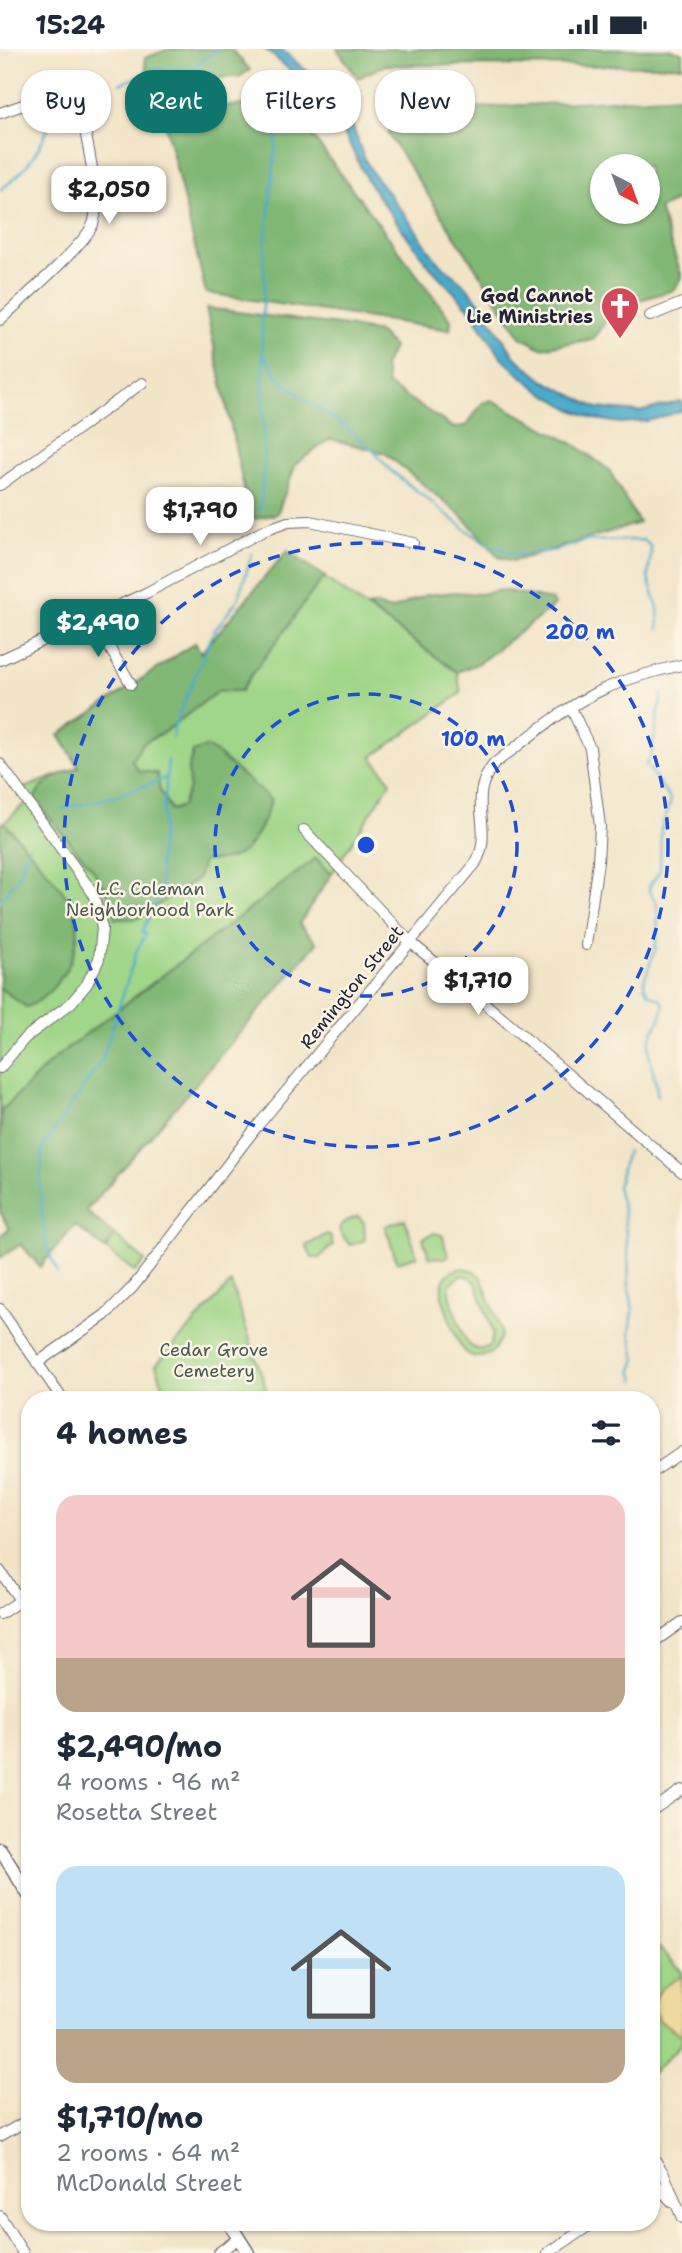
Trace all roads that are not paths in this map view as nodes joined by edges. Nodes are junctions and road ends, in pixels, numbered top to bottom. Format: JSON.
{"nodes":[{"id":1,"x":0,"y":113,"type":"edge"},
{"id":2,"x":682,"y":303,"type":"edge"},
{"id":3,"x":650,"y":316,"type":"dead end"},
{"id":4,"x":0,"y":320,"type":"edge"},
{"id":5,"x":142,"y":383,"type":"dead end"},
{"id":6,"x":0,"y":485,"type":"edge"},
{"id":7,"x":413,"y":543,"type":"dead end"},
{"id":8,"x":92,"y":618,"type":"junction"},
{"id":9,"x":0,"y":660,"type":"edge"},
{"id":10,"x":682,"y":665,"type":"edge"},
{"id":11,"x":131,"y":684,"type":"dead end"},
{"id":12,"x":571,"y":708,"type":"junction"},
{"id":13,"x":0,"y":764,"type":"edge"},
{"id":14,"x":304,"y":830,"type":"dead end"},
{"id":15,"x":409,"y":941,"type":"junction"},
{"id":16,"x":586,"y":945,"type":"dead end"},
{"id":17,"x":0,"y":1068,"type":"edge"},
{"id":18,"x":682,"y":1172,"type":"edge"},
{"id":19,"x":0,"y":1309,"type":"edge"},
{"id":20,"x":37,"y":1363,"type":"junction"},
{"id":21,"x":57,"y":1391,"type":"edge"},
{"id":22,"x":682,"y":1452,"type":"edge"},
{"id":23,"x":660,"y":1467,"type":"edge"},
{"id":24,"x":0,"y":1571,"type":"edge"},
{"id":25,"x":20,"y":1601,"type":"joint"},
{"id":26,"x":0,"y":1614,"type":"edge"},
{"id":27,"x":682,"y":1622,"type":"edge"},
{"id":28,"x":660,"y":1638,"type":"edge"},
{"id":29,"x":682,"y":1790,"type":"edge"},
{"id":30,"x":660,"y":1805,"type":"edge"},
{"id":31,"x":0,"y":1849,"type":"edge"},
{"id":32,"x":21,"y":1883,"type":"edge"},
{"id":33,"x":21,"y":2124,"type":"edge"},
{"id":34,"x":0,"y":2136,"type":"edge"},
{"id":35,"x":660,"y":2168,"type":"edge"},
{"id":36,"x":664,"y":2174,"type":"junction"},
{"id":37,"x":660,"y":2176,"type":"edge"},
{"id":38,"x":660,"y":2190,"type":"edge"},
{"id":39,"x":679,"y":2213,"type":"edge"},
{"id":40,"x":0,"y":2216,"type":"edge"},
{"id":41,"x":234,"y":2231,"type":"edge"},
{"id":42,"x":581,"y":2231,"type":"edge"},
{"id":43,"x":239,"y":2238,"type":"junction"},
{"id":44,"x":23,"y":2253,"type":"edge"},
{"id":45,"x":218,"y":2253,"type":"edge"},
{"id":46,"x":248,"y":2253,"type":"edge"},
{"id":47,"x":548,"y":2253,"type":"edge"}],
"edges":[{"from":1,"to":4,"type":"street"},
{"from":2,"to":3,"type":"street"},
{"from":5,"to":6,"type":"street"},
{"from":7,"to":8,"type":"street"},
{"from":8,"to":9,"type":"street"},
{"from":8,"to":11,"type":"street"},
{"from":10,"to":12,"type":"street","name":"Remington Street"},
{"from":12,"to":15,"type":"street","name":"Remington Street"},
{"from":12,"to":16,"type":"street"},
{"from":13,"to":17,"type":"street"},
{"from":14,"to":15,"type":"street"},
{"from":15,"to":18,"type":"street"},
{"from":15,"to":20,"type":"street","name":"Remington Street"},
{"from":19,"to":20,"type":"street"},
{"from":20,"to":21,"type":"street"},
{"from":22,"to":23,"type":"street"},
{"from":24,"to":25,"type":"street"},
{"from":25,"to":26,"type":"street"},
{"from":27,"to":28,"type":"street"},
{"from":29,"to":30,"type":"street"},
{"from":31,"to":32,"type":"main road"},
{"from":33,"to":34,"type":"street"},
{"from":35,"to":36,"type":"street"},
{"from":36,"to":37,"type":"street"},
{"from":36,"to":39,"type":"street"},
{"from":38,"to":39,"type":"street"},
{"from":40,"to":44,"type":"street"},
{"from":41,"to":43,"type":"main road"},
{"from":42,"to":47,"type":"street"},
{"from":43,"to":45,"type":"street"},
{"from":43,"to":46,"type":"main road"}]}
